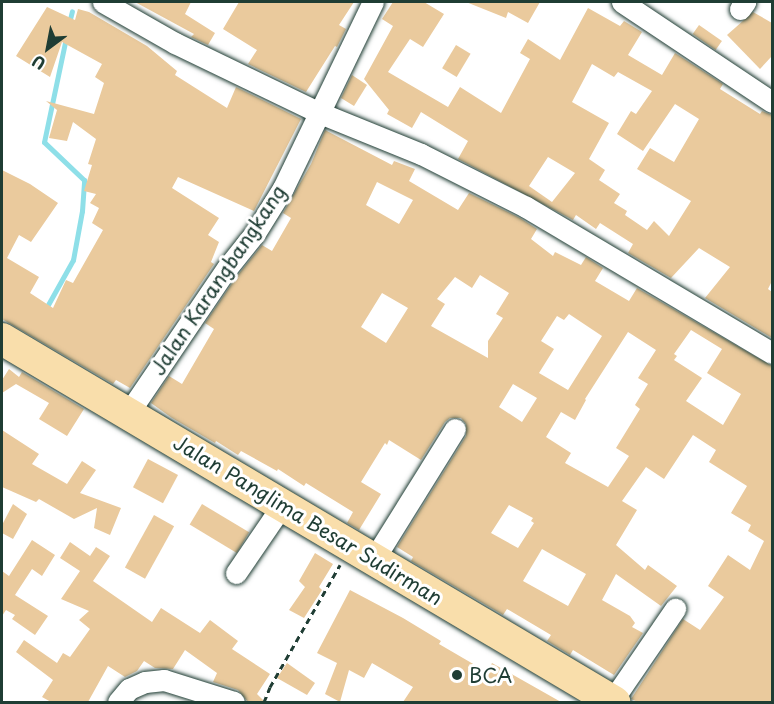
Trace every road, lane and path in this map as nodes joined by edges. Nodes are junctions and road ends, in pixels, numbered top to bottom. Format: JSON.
{"nodes":[{"id":1,"x":103,"y":2,"type":"edge"},
{"id":2,"x":374,"y":2,"type":"edge"},
{"id":3,"x":622,"y":2,"type":"edge"},
{"id":4,"x":772,"y":102,"type":"edge"},
{"id":5,"x":320,"y":113,"type":"junction"},
{"id":6,"x":2,"y":339,"type":"edge"},
{"id":7,"x":772,"y":353,"type":"edge"},
{"id":8,"x":129,"y":412,"type":"junction"},
{"id":9,"x":455,"y":429,"type":"dead end"},
{"id":10,"x":283,"y":504,"type":"junction"},
{"id":11,"x":363,"y":552,"type":"junction"},
{"id":12,"x":237,"y":573,"type":"dead end"},
{"id":13,"x":675,"y":609,"type":"dead end"},
{"id":14,"x":118,"y":702,"type":"edge"},
{"id":15,"x":234,"y":702,"type":"edge"},
{"id":16,"x":264,"y":702,"type":"edge"},
{"id":17,"x":613,"y":702,"type":"edge"}],
"edges":[{"from":1,"to":5,"type":"street"},
{"from":2,"to":5,"type":"street","name":"Jalan Karangbangkang"},
{"from":3,"to":4,"type":"street"},
{"from":5,"to":7,"type":"street"},
{"from":5,"to":8,"type":"street","name":"Jalan Karangbangkang"},
{"from":6,"to":8,"type":"highway","name":"Jalan Panglima Besar Sudirman"},
{"from":8,"to":10,"type":"highway","name":"Jalan Panglima Besar Sudirman"},
{"from":9,"to":11,"type":"street"},
{"from":10,"to":11,"type":"highway","name":"Jalan Panglima Besar Sudirman"},
{"from":10,"to":12,"type":"street"},
{"from":11,"to":16,"type":"path"},
{"from":11,"to":17,"type":"highway","name":"Jalan Panglima Besar Sudirman"},
{"from":13,"to":17,"type":"street"},
{"from":14,"to":15,"type":"street"}]}
